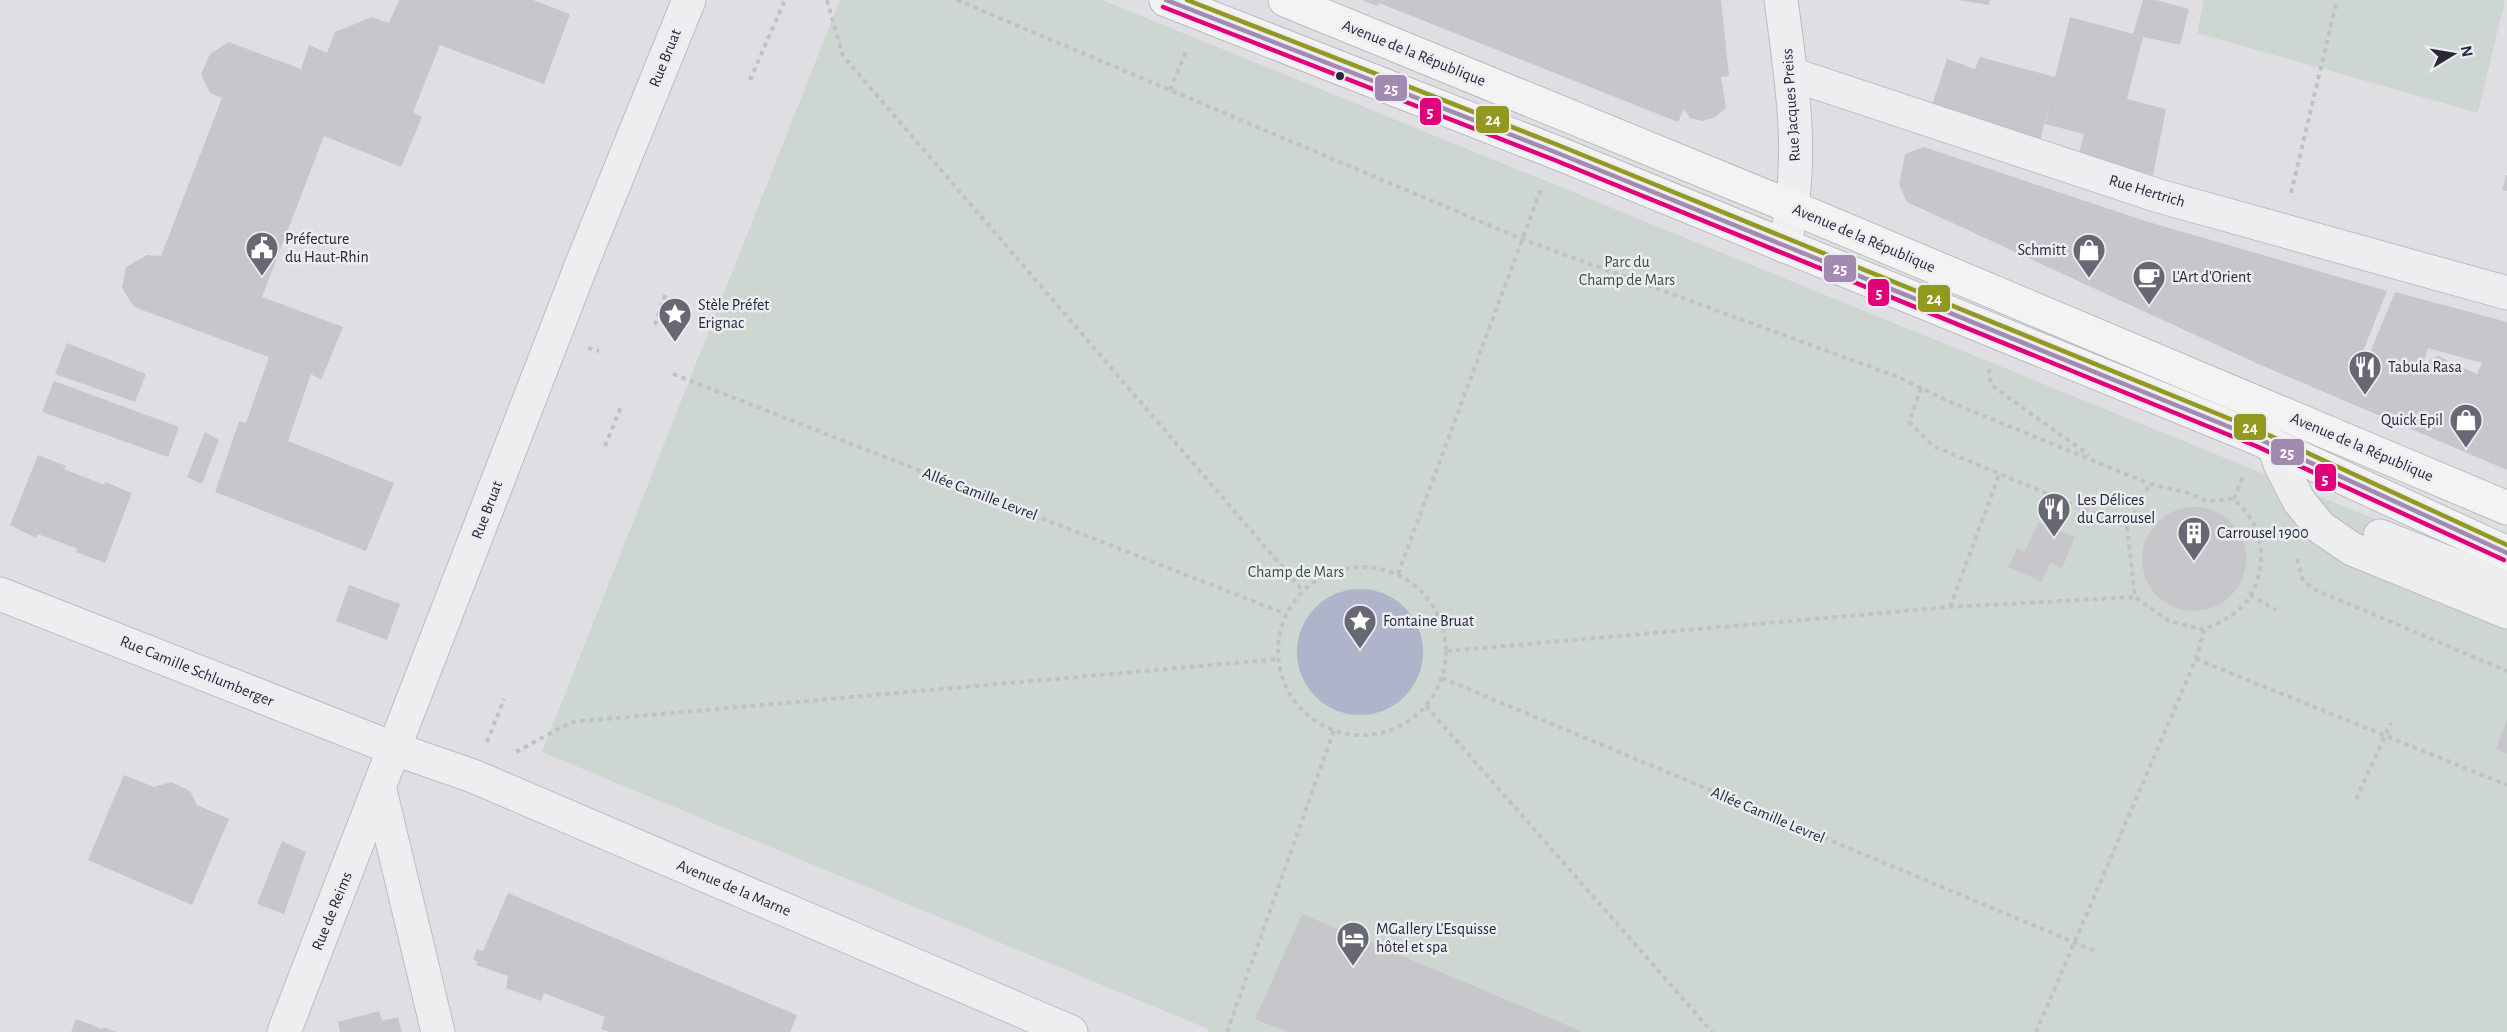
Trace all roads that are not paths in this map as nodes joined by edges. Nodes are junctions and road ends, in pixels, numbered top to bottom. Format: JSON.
{"nodes":[{"id":1,"x":689,"y":0,"type":"edge"},
{"id":2,"x":1166,"y":0,"type":"edge"},
{"id":3,"x":1285,"y":0,"type":"edge"},
{"id":4,"x":1781,"y":0,"type":"edge"},
{"id":5,"x":1791,"y":74,"type":"junction"},
{"id":6,"x":1794,"y":208,"type":"junction"},
{"id":7,"x":1784,"y":246,"type":"junction"},
{"id":8,"x":2507,"y":293,"type":"edge"},
{"id":9,"x":2274,"y":446,"type":"junction"},
{"id":10,"x":2507,"y":508,"type":"edge"},
{"id":11,"x":2367,"y":530,"type":"dead end"},
{"id":12,"x":2507,"y":554,"type":"edge"},
{"id":13,"x":2507,"y":586,"type":"edge"},
{"id":14,"x":0,"y":594,"type":"edge"},
{"id":15,"x":2507,"y":612,"type":"edge"},
{"id":16,"x":395,"y":749,"type":"junction"},
{"id":17,"x":380,"y":790,"type":"junction"},
{"id":18,"x":284,"y":1032,"type":"edge"},
{"id":19,"x":438,"y":1032,"type":"edge"},
{"id":20,"x":1071,"y":1032,"type":"edge"}],
"edges":[{"from":1,"to":16,"type":"street","name":"Rue Bruat"},
{"from":2,"to":7,"type":"main road","name":"Avenue de la République"},
{"from":3,"to":6,"type":"main road","name":"Avenue de la République"},
{"from":4,"to":5,"type":"street","name":"Rue Jacques Preiss"},
{"from":5,"to":6,"type":"street","name":"Rue Jacques Preiss"},
{"from":5,"to":8,"type":"street","name":"Rue Hertrich"},
{"from":6,"to":7,"type":"street","name":"Rue Jacques Preiss"},
{"from":6,"to":10,"type":"main road","name":"Avenue de la République"},
{"from":7,"to":9,"type":"main road","name":"Avenue de la République"},
{"from":9,"to":12,"type":"main road","name":"Avenue de la République"},
{"from":9,"to":15,"type":"street"},
{"from":11,"to":13,"type":"street"},
{"from":14,"to":16,"type":"street","name":"Rue Camille Schlumberger"},
{"from":16,"to":17,"type":"street","name":"Rue Bruat"},
{"from":16,"to":20,"type":"street","name":"Avenue de la Marne"},
{"from":17,"to":18,"type":"street","name":"Rue de Reims"},
{"from":17,"to":19,"type":"street"}]}
